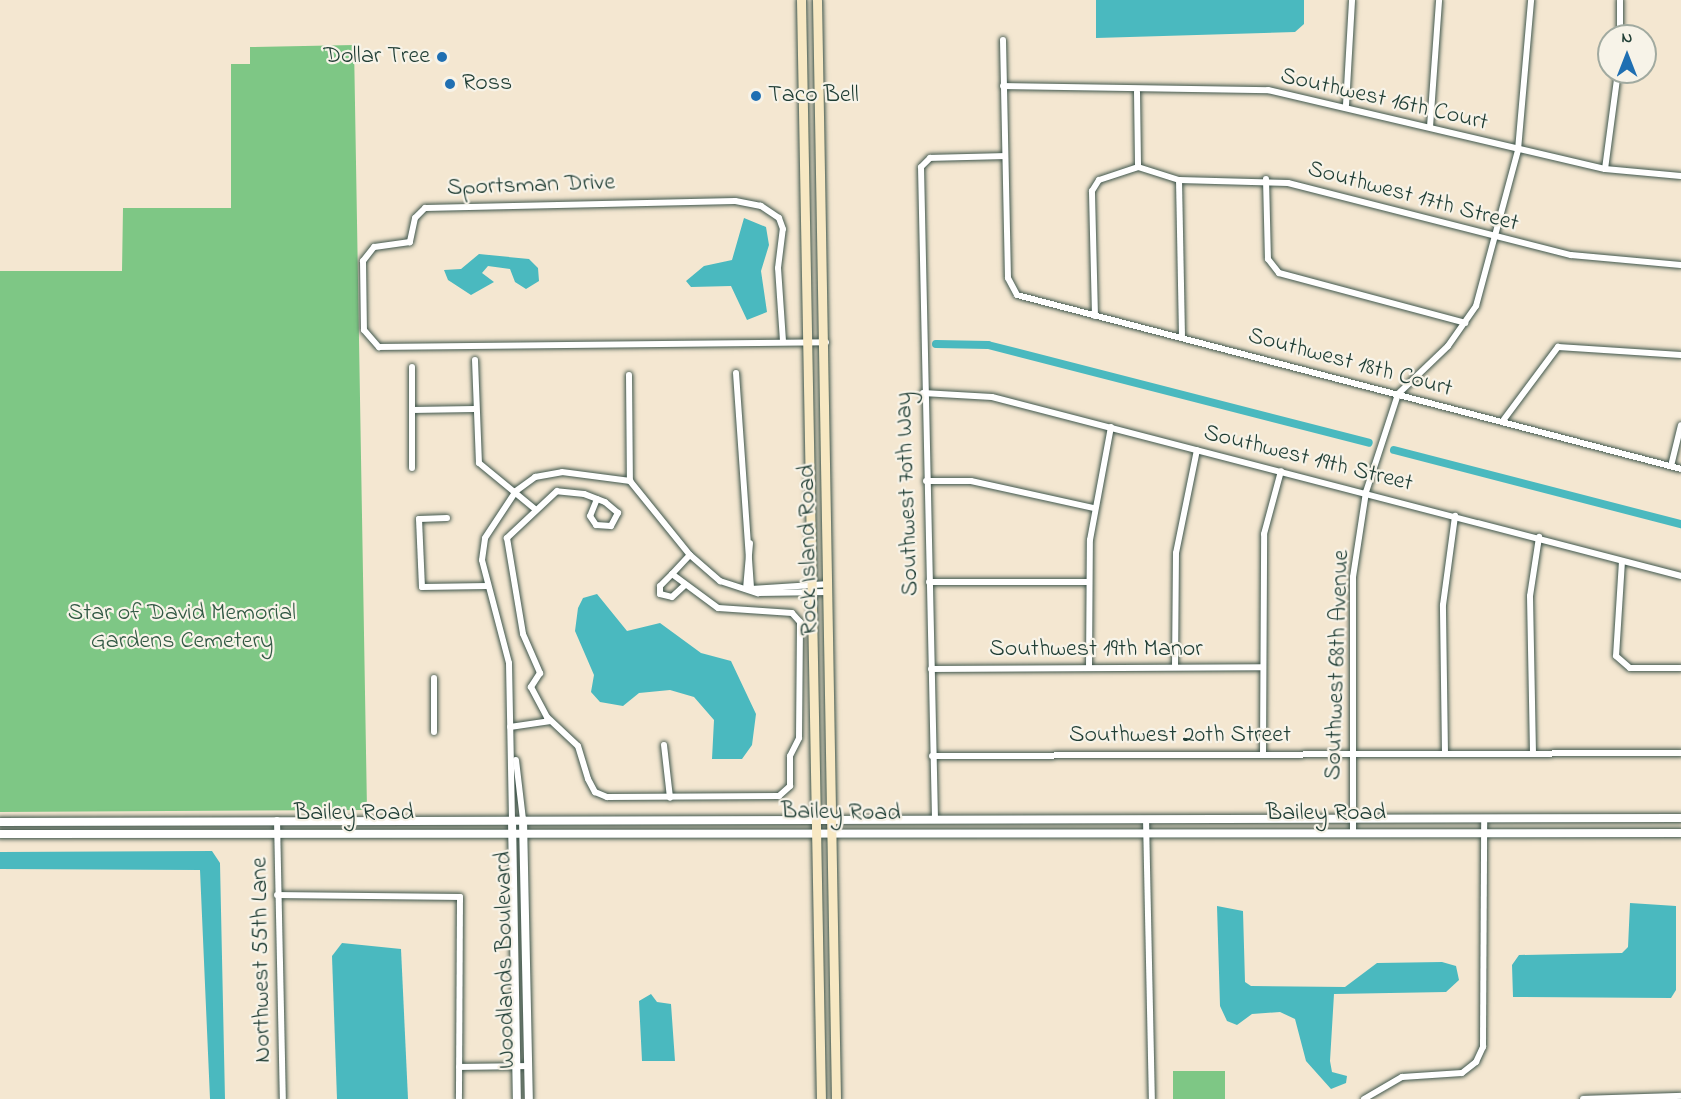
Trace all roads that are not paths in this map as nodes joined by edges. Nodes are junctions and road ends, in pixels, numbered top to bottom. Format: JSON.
{"nodes":[{"id":1,"x":801,"y":0,"type":"edge"},
{"id":2,"x":817,"y":0,"type":"edge"},
{"id":3,"x":1353,"y":0,"type":"edge"},
{"id":4,"x":1439,"y":0,"type":"edge"},
{"id":5,"x":1531,"y":0,"type":"edge"},
{"id":6,"x":1620,"y":0,"type":"edge"},
{"id":7,"x":1620,"y":24,"type":"edge"},
{"id":8,"x":1003,"y":40,"type":"dead end"},
{"id":9,"x":1616,"y":84,"type":"edge"},
{"id":10,"x":1003,"y":86,"type":"junction"},
{"id":11,"x":1137,"y":92,"type":"junction"},
{"id":12,"x":1346,"y":105,"type":"junction"},
{"id":13,"x":1430,"y":127,"type":"junction"},
{"id":14,"x":1518,"y":150,"type":"junction"},
{"id":15,"x":1004,"y":156,"type":"junction"},
{"id":16,"x":1138,"y":167,"type":"junction"},
{"id":17,"x":1605,"y":169,"type":"junction"},
{"id":18,"x":1681,"y":176,"type":"edge"},
{"id":19,"x":1266,"y":179,"type":"junction"},
{"id":20,"x":1179,"y":180,"type":"junction"},
{"id":21,"x":1495,"y":237,"type":"junction"},
{"id":22,"x":1681,"y":265,"type":"edge"},
{"id":23,"x":1095,"y":316,"type":"junction"},
{"id":24,"x":1466,"y":324,"type":"junction"},
{"id":25,"x":1182,"y":338,"type":"junction"},
{"id":26,"x":783,"y":341,"type":"junction"},
{"id":27,"x":810,"y":341,"type":"junction"},
{"id":28,"x":826,"y":342,"type":"junction"},
{"id":29,"x":1681,"y":355,"type":"edge"},
{"id":30,"x":475,"y":360,"type":"dead end"},
{"id":31,"x":412,"y":367,"type":"dead end"},
{"id":32,"x":736,"y":373,"type":"dead end"},
{"id":33,"x":629,"y":375,"type":"dead end"},
{"id":34,"x":923,"y":393,"type":"junction"},
{"id":35,"x":1398,"y":394,"type":"junction"},
{"id":36,"x":476,"y":409,"type":"junction"},
{"id":37,"x":412,"y":410,"type":"junction"},
{"id":38,"x":1502,"y":422,"type":"junction"},
{"id":39,"x":1681,"y":425,"type":"edge"},
{"id":40,"x":1111,"y":427,"type":"junction"},
{"id":41,"x":1197,"y":450,"type":"junction"},
{"id":42,"x":1671,"y":466,"type":"junction"},
{"id":43,"x":412,"y":468,"type":"dead end"},
{"id":44,"x":1681,"y":469,"type":"edge"},
{"id":45,"x":1281,"y":471,"type":"junction"},
{"id":46,"x":630,"y":481,"type":"junction"},
{"id":47,"x":926,"y":481,"type":"junction"},
{"id":48,"x":516,"y":491,"type":"junction"},
{"id":49,"x":1366,"y":492,"type":"junction"},
{"id":50,"x":597,"y":499,"type":"junction"},
{"id":51,"x":1094,"y":508,"type":"junction"},
{"id":52,"x":536,"y":509,"type":"junction"},
{"id":53,"x":1455,"y":516,"type":"junction"},
{"id":54,"x":447,"y":518,"type":"dead end"},
{"id":55,"x":1539,"y":537,"type":"junction"},
{"id":56,"x":690,"y":555,"type":"junction"},
{"id":57,"x":1622,"y":561,"type":"junction"},
{"id":58,"x":672,"y":574,"type":"junction"},
{"id":59,"x":1681,"y":576,"type":"edge"},
{"id":60,"x":929,"y":582,"type":"junction"},
{"id":61,"x":1089,"y":582,"type":"junction"},
{"id":62,"x":685,"y":585,"type":"junction"},
{"id":63,"x":488,"y":586,"type":"junction"},
{"id":64,"x":814,"y":588,"type":"junction"},
{"id":65,"x":829,"y":588,"type":"junction"},
{"id":66,"x":749,"y":589,"type":"junction"},
{"id":67,"x":1175,"y":667,"type":"junction"},
{"id":68,"x":1261,"y":667,"type":"junction"},
{"id":69,"x":1089,"y":668,"type":"junction"},
{"id":70,"x":1681,"y":668,"type":"edge"},
{"id":71,"x":931,"y":669,"type":"junction"},
{"id":72,"x":434,"y":678,"type":"dead end"},
{"id":73,"x":551,"y":721,"type":"junction"},
{"id":74,"x":510,"y":727,"type":"junction"},
{"id":75,"x":434,"y":732,"type":"dead end"},
{"id":76,"x":664,"y":745,"type":"dead end"},
{"id":77,"x":1533,"y":753,"type":"junction"},
{"id":78,"x":1681,"y":753,"type":"edge"},
{"id":79,"x":1263,"y":754,"type":"junction"},
{"id":80,"x":1352,"y":754,"type":"junction"},
{"id":81,"x":1445,"y":754,"type":"junction"},
{"id":82,"x":514,"y":756,"type":"junction"},
{"id":83,"x":932,"y":756,"type":"junction"},
{"id":84,"x":670,"y":798,"type":"junction"},
{"id":85,"x":1352,"y":818,"type":"junction"},
{"id":86,"x":1484,"y":818,"type":"junction"},
{"id":87,"x":1681,"y":818,"type":"edge"},
{"id":88,"x":817,"y":819,"type":"junction"},
{"id":89,"x":831,"y":819,"type":"junction"},
{"id":90,"x":935,"y":819,"type":"junction"},
{"id":91,"x":1146,"y":819,"type":"junction"},
{"id":92,"x":277,"y":820,"type":"junction"},
{"id":93,"x":512,"y":820,"type":"junction"},
{"id":94,"x":523,"y":820,"type":"junction"},
{"id":95,"x":0,"y":822,"type":"edge"},
{"id":96,"x":523,"y":832,"type":"junction"},
{"id":97,"x":277,"y":833,"type":"junction"},
{"id":98,"x":512,"y":833,"type":"junction"},
{"id":99,"x":818,"y":833,"type":"junction"},
{"id":100,"x":832,"y":833,"type":"junction"},
{"id":101,"x":1147,"y":833,"type":"junction"},
{"id":102,"x":1353,"y":833,"type":"junction"},
{"id":103,"x":1484,"y":833,"type":"junction"},
{"id":104,"x":1681,"y":833,"type":"edge"},
{"id":105,"x":0,"y":834,"type":"edge"},
{"id":106,"x":277,"y":895,"type":"junction"},
{"id":107,"x":517,"y":1066,"type":"junction"},
{"id":108,"x":528,"y":1066,"type":"junction"},
{"id":109,"x":459,"y":1067,"type":"junction"},
{"id":110,"x":1681,"y":1096,"type":"edge"},
{"id":111,"x":283,"y":1099,"type":"edge"},
{"id":112,"x":459,"y":1099,"type":"edge"},
{"id":113,"x":517,"y":1099,"type":"edge"},
{"id":114,"x":529,"y":1099,"type":"edge"},
{"id":115,"x":821,"y":1099,"type":"edge"},
{"id":116,"x":836,"y":1099,"type":"edge"},
{"id":117,"x":1152,"y":1099,"type":"edge"},
{"id":118,"x":1364,"y":1099,"type":"edge"},
{"id":119,"x":1583,"y":1099,"type":"edge"}],
"edges":[{"from":1,"to":27,"type":"main road","name":"Rock Island Road"},
{"from":2,"to":28,"type":"main road","name":"Rock Island Road"},
{"from":3,"to":12,"type":"street"},
{"from":4,"to":13,"type":"street"},
{"from":5,"to":14,"type":"street","name":"Southwest 68th Avenue"},
{"from":6,"to":7,"type":"street"},
{"from":8,"to":10,"type":"street"},
{"from":9,"to":17,"type":"street"},
{"from":10,"to":11,"type":"street","name":"Southwest 16th Court"},
{"from":10,"to":15,"type":"street"},
{"from":11,"to":12,"type":"street","name":"Southwest 16th Court"},
{"from":11,"to":16,"type":"street"},
{"from":12,"to":13,"type":"street","name":"Southwest 16th Court"},
{"from":13,"to":14,"type":"street","name":"Southwest 16th Court"},
{"from":14,"to":17,"type":"street","name":"Southwest 16th Court"},
{"from":14,"to":21,"type":"street","name":"Southwest 68th Avenue"},
{"from":15,"to":23,"type":"street","name":"Southwest 18th Court"},
{"from":15,"to":34,"type":"street","name":"Southwest 70th Way"},
{"from":16,"to":20,"type":"street","name":"Southwest 17th Street"},
{"from":16,"to":23,"type":"street"},
{"from":17,"to":18,"type":"street","name":"Southwest 16th Court"},
{"from":19,"to":20,"type":"street","name":"Southwest 17th Street"},
{"from":19,"to":21,"type":"street","name":"Southwest 17th Street"},
{"from":19,"to":24,"type":"street"},
{"from":20,"to":25,"type":"street"},
{"from":21,"to":22,"type":"street","name":"Southwest 17th Street"},
{"from":21,"to":24,"type":"street","name":"Southwest 68th Avenue"},
{"from":23,"to":25,"type":"street","name":"Southwest 18th Court"},
{"from":24,"to":35,"type":"street","name":"Southwest 68th Avenue"},
{"from":25,"to":35,"type":"street","name":"Southwest 18th Court"},
{"from":26,"to":26,"type":"street","name":"Sportsman Drive"},
{"from":26,"to":27,"type":"street","name":"Sportsman Drive"},
{"from":27,"to":28,"type":"street","name":"Sportsman Drive"},
{"from":27,"to":64,"type":"main road","name":"Rock Island Road"},
{"from":28,"to":65,"type":"main road","name":"Rock Island Road"},
{"from":29,"to":38,"type":"street"},
{"from":30,"to":36,"type":"street"},
{"from":31,"to":37,"type":"street"},
{"from":32,"to":66,"type":"street"},
{"from":33,"to":46,"type":"street"},
{"from":34,"to":40,"type":"street","name":"Southwest 19th Street"},
{"from":34,"to":47,"type":"street","name":"Southwest 70th Way"},
{"from":35,"to":38,"type":"street","name":"Southwest 18th Court"},
{"from":35,"to":49,"type":"street","name":"Southwest 68th Avenue"},
{"from":36,"to":37,"type":"street"},
{"from":36,"to":48,"type":"street"},
{"from":37,"to":43,"type":"street"},
{"from":38,"to":42,"type":"street","name":"Southwest 18th Court"},
{"from":39,"to":42,"type":"street"},
{"from":40,"to":41,"type":"street","name":"Southwest 19th Street"},
{"from":40,"to":51,"type":"street"},
{"from":41,"to":45,"type":"street","name":"Southwest 19th Street"},
{"from":41,"to":67,"type":"street"},
{"from":42,"to":44,"type":"street","name":"Southwest 18th Court"},
{"from":45,"to":49,"type":"street","name":"Southwest 19th Street"},
{"from":45,"to":68,"type":"street"},
{"from":46,"to":48,"type":"street"},
{"from":46,"to":56,"type":"street"},
{"from":47,"to":51,"type":"street"},
{"from":47,"to":60,"type":"street","name":"Southwest 70th Way"},
{"from":48,"to":52,"type":"street"},
{"from":48,"to":63,"type":"street"},
{"from":49,"to":53,"type":"street","name":"Southwest 19th Street"},
{"from":49,"to":80,"type":"street","name":"Southwest 68th Avenue"},
{"from":50,"to":50,"type":"street"},
{"from":50,"to":52,"type":"street"},
{"from":51,"to":61,"type":"street"},
{"from":52,"to":73,"type":"street"},
{"from":53,"to":55,"type":"street","name":"Southwest 19th Street"},
{"from":53,"to":81,"type":"street"},
{"from":54,"to":63,"type":"street"},
{"from":55,"to":57,"type":"street","name":"Southwest 19th Street"},
{"from":55,"to":77,"type":"street"},
{"from":56,"to":58,"type":"street"},
{"from":56,"to":66,"type":"street"},
{"from":57,"to":59,"type":"street","name":"Southwest 19th Street"},
{"from":57,"to":70,"type":"street"},
{"from":58,"to":62,"type":"street"},
{"from":58,"to":62,"type":"street"},
{"from":60,"to":61,"type":"street"},
{"from":60,"to":71,"type":"street","name":"Southwest 70th Way"},
{"from":61,"to":69,"type":"street"},
{"from":62,"to":84,"type":"street"},
{"from":63,"to":74,"type":"street"},
{"from":64,"to":65,"type":"street"},
{"from":64,"to":66,"type":"street"},
{"from":64,"to":88,"type":"main road","name":"Rock Island Road"},
{"from":65,"to":89,"type":"main road","name":"Rock Island Road"},
{"from":67,"to":68,"type":"street","name":"Southwest 19th Manor"},
{"from":67,"to":69,"type":"street","name":"Southwest 19th Manor"},
{"from":68,"to":79,"type":"street"},
{"from":69,"to":71,"type":"street","name":"Southwest 19th Manor"},
{"from":71,"to":83,"type":"street","name":"Southwest 70th Way"},
{"from":72,"to":75,"type":"street"},
{"from":73,"to":74,"type":"street"},
{"from":73,"to":84,"type":"street"},
{"from":74,"to":82,"type":"street"},
{"from":76,"to":84,"type":"street"},
{"from":77,"to":78,"type":"street","name":"Southwest 20th Street"},
{"from":77,"to":81,"type":"street","name":"Southwest 20th Street"},
{"from":79,"to":80,"type":"street","name":"Southwest 20th Street"},
{"from":79,"to":83,"type":"street","name":"Southwest 20th Street"},
{"from":80,"to":81,"type":"street","name":"Southwest 20th Street"},
{"from":80,"to":85,"type":"street","name":"Southwest 68th Avenue"},
{"from":82,"to":93,"type":"street"},
{"from":82,"to":94,"type":"street"},
{"from":83,"to":90,"type":"street","name":"Southwest 70th Way"},
{"from":85,"to":86,"type":"street","name":"Bailey Road"},
{"from":85,"to":91,"type":"street","name":"Bailey Road"},
{"from":85,"to":102,"type":"street","name":"Southwest 68th Avenue"},
{"from":86,"to":87,"type":"street","name":"Bailey Road"},
{"from":86,"to":103,"type":"street"},
{"from":88,"to":89,"type":"street","name":"Bailey Road"},
{"from":88,"to":94,"type":"street","name":"Bailey Road"},
{"from":88,"to":99,"type":"main road","name":"Rock Island Road"},
{"from":89,"to":90,"type":"street","name":"Bailey Road"},
{"from":89,"to":100,"type":"main road","name":"Rock Island Road"},
{"from":90,"to":91,"type":"street","name":"Bailey Road"},
{"from":91,"to":101,"type":"street"},
{"from":92,"to":93,"type":"street","name":"Bailey Road"},
{"from":92,"to":95,"type":"street","name":"Bailey Road"},
{"from":92,"to":97,"type":"street","name":"Northwest 55th Lane"},
{"from":93,"to":94,"type":"street","name":"Bailey Road"},
{"from":93,"to":98,"type":"street","name":"Woodlands Boulevard"},
{"from":94,"to":96,"type":"street","name":"Woodlands Boulevard"},
{"from":96,"to":98,"type":"street","name":"Bailey Road"},
{"from":96,"to":99,"type":"street","name":"Bailey Road"},
{"from":96,"to":108,"type":"street","name":"Woodlands Boulevard"},
{"from":97,"to":98,"type":"street","name":"Bailey Road"},
{"from":97,"to":105,"type":"street","name":"Bailey Road"},
{"from":97,"to":106,"type":"street","name":"Northwest 55th Lane"},
{"from":98,"to":107,"type":"street","name":"Woodlands Boulevard"},
{"from":99,"to":100,"type":"street","name":"Bailey Road"},
{"from":99,"to":115,"type":"main road","name":"Rock Island Road"},
{"from":100,"to":101,"type":"street","name":"Bailey Road"},
{"from":100,"to":116,"type":"main road","name":"Rock Island Road"},
{"from":101,"to":102,"type":"street","name":"Bailey Road"},
{"from":101,"to":117,"type":"street"},
{"from":102,"to":103,"type":"street","name":"Bailey Road"},
{"from":103,"to":104,"type":"street","name":"Bailey Road"},
{"from":103,"to":118,"type":"street"},
{"from":106,"to":109,"type":"street"},
{"from":106,"to":111,"type":"street","name":"Northwest 55th Lane"},
{"from":107,"to":108,"type":"street"},
{"from":107,"to":109,"type":"street"},
{"from":107,"to":113,"type":"street","name":"Woodlands Boulevard"},
{"from":108,"to":114,"type":"street","name":"Woodlands Boulevard"},
{"from":109,"to":112,"type":"street"},
{"from":110,"to":119,"type":"street"}]}
